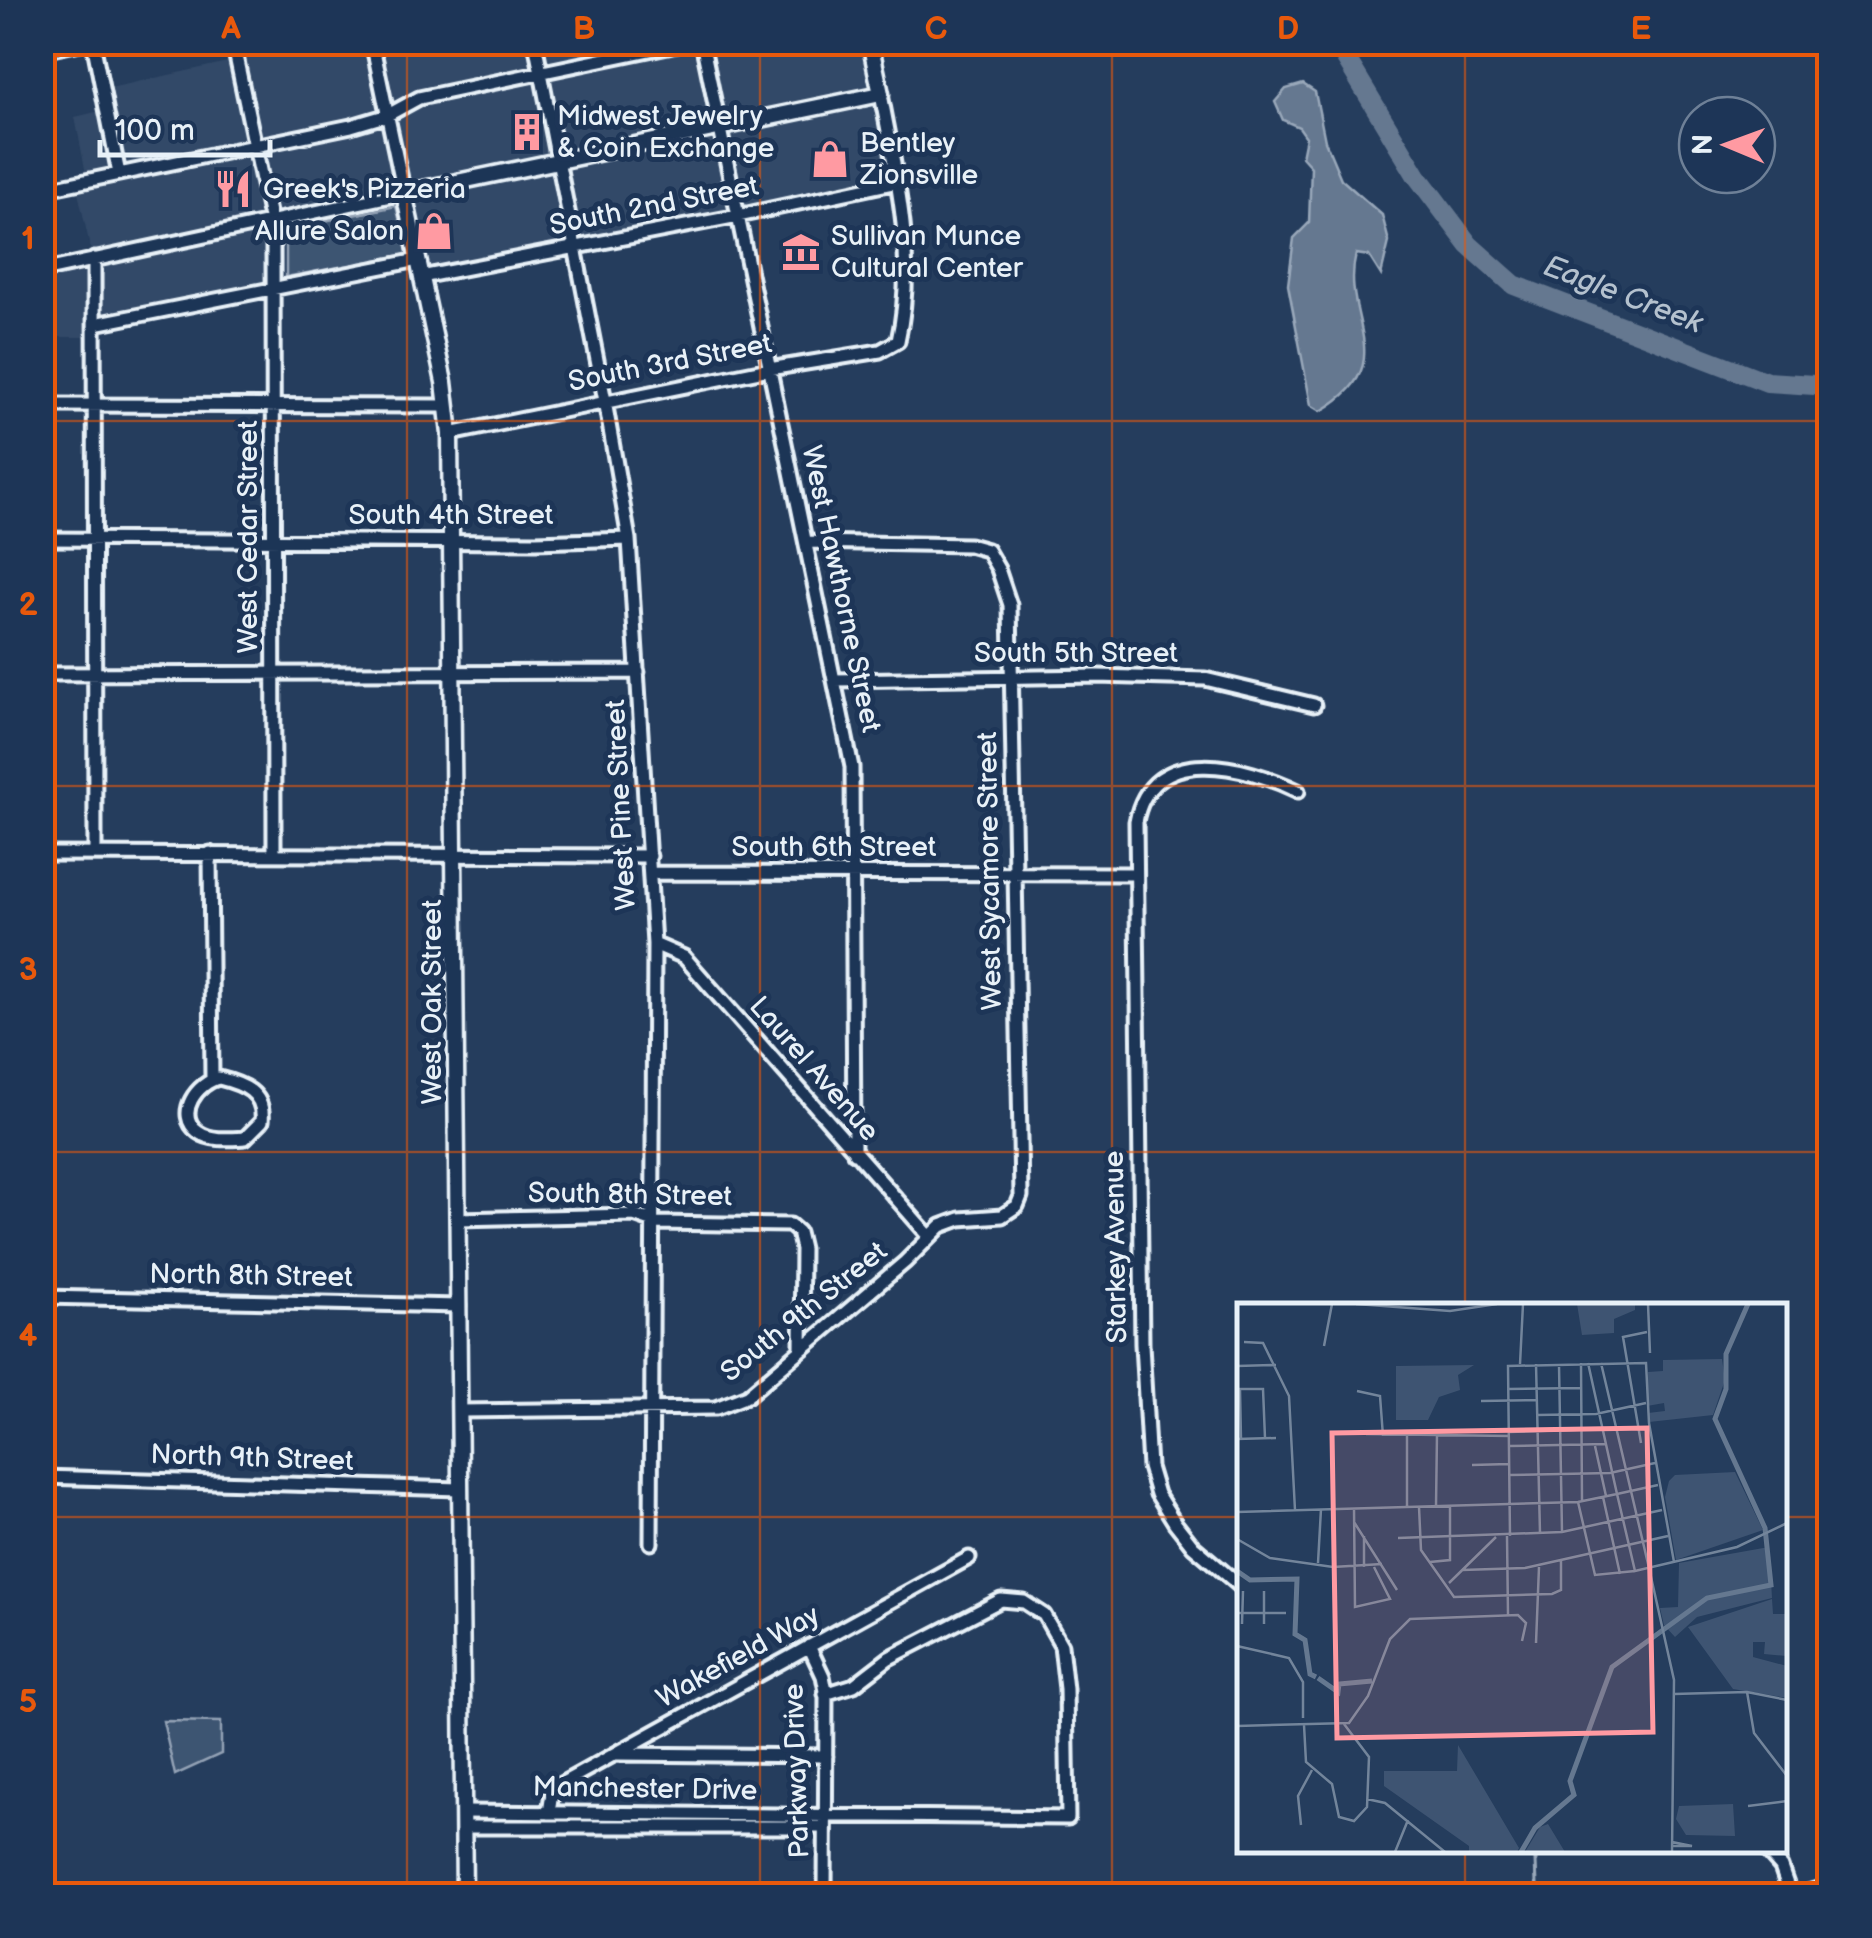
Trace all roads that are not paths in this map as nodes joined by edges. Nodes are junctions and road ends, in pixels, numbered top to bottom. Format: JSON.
{"nodes":[{"id":1,"x":85,"y":42,"type":"edge"},
{"id":2,"x":93,"y":42,"type":"edge"},
{"id":3,"x":233,"y":42,"type":"edge"},
{"id":4,"x":372,"y":42,"type":"edge"},
{"id":5,"x":535,"y":42,"type":"edge"},
{"id":6,"x":687,"y":42,"type":"edge"},
{"id":7,"x":702,"y":42,"type":"edge"},
{"id":8,"x":870,"y":42,"type":"edge"},
{"id":9,"x":42,"y":51,"type":"edge"},
{"id":10,"x":541,"y":73,"type":"junction"},
{"id":11,"x":881,"y":94,"type":"junction"},
{"id":12,"x":388,"y":116,"type":"junction"},
{"id":13,"x":720,"y":127,"type":"junction"},
{"id":14,"x":254,"y":147,"type":"junction"},
{"id":15,"x":560,"y":160,"type":"junction"},
{"id":16,"x":120,"y":174,"type":"junction"},
{"id":17,"x":897,"y":182,"type":"junction"},
{"id":18,"x":42,"y":190,"type":"edge"},
{"id":19,"x":404,"y":193,"type":"junction"},
{"id":20,"x":738,"y":216,"type":"junction"},
{"id":21,"x":271,"y":221,"type":"junction"},
{"id":22,"x":576,"y":247,"type":"junction"},
{"id":23,"x":94,"y":260,"type":"junction"},
{"id":24,"x":418,"y":260,"type":"junction"},
{"id":25,"x":42,"y":271,"type":"edge"},
{"id":26,"x":421,"y":277,"type":"junction"},
{"id":27,"x":274,"y":288,"type":"junction"},
{"id":28,"x":95,"y":324,"type":"junction"},
{"id":29,"x":770,"y":369,"type":"junction"},
{"id":30,"x":606,"y":401,"type":"junction"},
{"id":31,"x":42,"y":405,"type":"edge"},
{"id":32,"x":93,"y":406,"type":"junction"},
{"id":33,"x":274,"y":406,"type":"junction"},
{"id":34,"x":447,"y":406,"type":"junction"},
{"id":35,"x":450,"y":434,"type":"junction"},
{"id":36,"x":42,"y":539,"type":"edge"},
{"id":37,"x":629,"y":539,"type":"junction"},
{"id":38,"x":93,"y":540,"type":"junction"},
{"id":39,"x":273,"y":540,"type":"junction"},
{"id":40,"x":452,"y":540,"type":"junction"},
{"id":41,"x":808,"y":542,"type":"junction"},
{"id":42,"x":638,"y":672,"type":"junction"},
{"id":43,"x":452,"y":673,"type":"junction"},
{"id":44,"x":42,"y":674,"type":"edge"},
{"id":45,"x":95,"y":674,"type":"junction"},
{"id":46,"x":273,"y":674,"type":"junction"},
{"id":47,"x":1013,"y":676,"type":"junction"},
{"id":48,"x":835,"y":680,"type":"junction"},
{"id":49,"x":1314,"y":704,"type":"dead end"},
{"id":50,"x":1298,"y":791,"type":"dead end"},
{"id":51,"x":210,"y":853,"type":"junction"},
{"id":52,"x":274,"y":853,"type":"junction"},
{"id":53,"x":42,"y":854,"type":"edge"},
{"id":54,"x":96,"y":854,"type":"junction"},
{"id":55,"x":456,"y":856,"type":"junction"},
{"id":56,"x":650,"y":856,"type":"junction"},
{"id":57,"x":1017,"y":871,"type":"junction"},
{"id":58,"x":855,"y":872,"type":"junction"},
{"id":59,"x":651,"y":873,"type":"junction"},
{"id":60,"x":1136,"y":874,"type":"junction"},
{"id":61,"x":654,"y":944,"type":"junction"},
{"id":62,"x":212,"y":1079,"type":"junction"},
{"id":63,"x":854,"y":1153,"type":"junction"},
{"id":64,"x":458,"y":1219,"type":"junction"},
{"id":65,"x":650,"y":1221,"type":"junction"},
{"id":66,"x":930,"y":1236,"type":"junction"},
{"id":67,"x":42,"y":1297,"type":"edge"},
{"id":68,"x":459,"y":1306,"type":"junction"},
{"id":69,"x":801,"y":1350,"type":"junction"},
{"id":70,"x":652,"y":1408,"type":"junction"},
{"id":71,"x":460,"y":1411,"type":"junction"},
{"id":72,"x":42,"y":1478,"type":"edge"},
{"id":73,"x":460,"y":1489,"type":"junction"},
{"id":74,"x":651,"y":1543,"type":"dead end"},
{"id":75,"x":969,"y":1558,"type":"dead end"},
{"id":76,"x":1237,"y":1583,"type":"edge"},
{"id":77,"x":809,"y":1646,"type":"junction"},
{"id":78,"x":826,"y":1694,"type":"junction"},
{"id":79,"x":617,"y":1754,"type":"junction"},
{"id":80,"x":826,"y":1756,"type":"junction"},
{"id":81,"x":549,"y":1812,"type":"junction"},
{"id":82,"x":464,"y":1819,"type":"junction"},
{"id":83,"x":826,"y":1821,"type":"junction"},
{"id":84,"x":1769,"y":1853,"type":"edge"},
{"id":85,"x":1830,"y":1884,"type":"edge"},
{"id":86,"x":464,"y":1896,"type":"edge"},
{"id":87,"x":826,"y":1896,"type":"edge"},
{"id":88,"x":1793,"y":1896,"type":"edge"}],
"edges":[{"from":1,"to":9,"type":"street"},
{"from":2,"to":16,"type":"street"},
{"from":3,"to":14,"type":"street","name":"West Cedar Street"},
{"from":4,"to":12,"type":"street","name":"West Oak Street"},
{"from":5,"to":10,"type":"street","name":"West Pine Street"},
{"from":6,"to":10,"type":"street"},
{"from":7,"to":13,"type":"street","name":"West Hawthorne Street"},
{"from":8,"to":11,"type":"main road"},
{"from":10,"to":12,"type":"street"},
{"from":10,"to":15,"type":"street","name":"West Pine Street"},
{"from":11,"to":13,"type":"main road"},
{"from":11,"to":17,"type":"street"},
{"from":12,"to":14,"type":"street"},
{"from":12,"to":19,"type":"street","name":"West Oak Street"},
{"from":13,"to":15,"type":"main road"},
{"from":13,"to":20,"type":"street","name":"West Hawthorne Street"},
{"from":14,"to":16,"type":"street"},
{"from":14,"to":21,"type":"street","name":"West Cedar Street"},
{"from":15,"to":19,"type":"main road"},
{"from":15,"to":22,"type":"street","name":"West Pine Street"},
{"from":16,"to":18,"type":"street"},
{"from":17,"to":20,"type":"street","name":"South 2nd Street"},
{"from":17,"to":29,"type":"street","name":"South 3rd Street"},
{"from":19,"to":21,"type":"street"},
{"from":19,"to":24,"type":"main road","name":"West Oak Street"},
{"from":20,"to":22,"type":"street","name":"South 2nd Street"},
{"from":20,"to":29,"type":"street","name":"West Hawthorne Street"},
{"from":21,"to":23,"type":"street"},
{"from":21,"to":27,"type":"street","name":"West Cedar Street"},
{"from":22,"to":26,"type":"street","name":"South 2nd Street"},
{"from":22,"to":30,"type":"street","name":"West Pine Street"},
{"from":23,"to":25,"type":"street"},
{"from":23,"to":28,"type":"street"},
{"from":24,"to":26,"type":"main road","name":"West Oak Street"},
{"from":24,"to":27,"type":"street"},
{"from":26,"to":34,"type":"main road","name":"West Oak Street"},
{"from":27,"to":28,"type":"street"},
{"from":27,"to":33,"type":"street","name":"West Cedar Street"},
{"from":28,"to":32,"type":"street"},
{"from":29,"to":30,"type":"street","name":"South 3rd Street"},
{"from":29,"to":41,"type":"street","name":"West Hawthorne Street"},
{"from":30,"to":35,"type":"street","name":"South 3rd Street"},
{"from":30,"to":37,"type":"street","name":"West Pine Street"},
{"from":31,"to":32,"type":"street"},
{"from":32,"to":33,"type":"street"},
{"from":32,"to":38,"type":"street"},
{"from":33,"to":34,"type":"street"},
{"from":33,"to":39,"type":"street","name":"West Cedar Street"},
{"from":34,"to":35,"type":"main road","name":"West Oak Street"},
{"from":35,"to":40,"type":"main road","name":"West Oak Street"},
{"from":36,"to":38,"type":"street","name":"South 4th Street"},
{"from":37,"to":40,"type":"street","name":"South 4th Street"},
{"from":37,"to":42,"type":"street","name":"West Pine Street"},
{"from":38,"to":39,"type":"street","name":"South 4th Street"},
{"from":38,"to":45,"type":"street"},
{"from":39,"to":40,"type":"street","name":"South 4th Street"},
{"from":39,"to":46,"type":"street","name":"West Cedar Street"},
{"from":40,"to":43,"type":"main road","name":"West Oak Street"},
{"from":41,"to":47,"type":"street","name":"West Sycamore Street"},
{"from":41,"to":48,"type":"street","name":"West Hawthorne Street"},
{"from":42,"to":43,"type":"street"},
{"from":42,"to":56,"type":"street","name":"West Pine Street"},
{"from":43,"to":46,"type":"street"},
{"from":43,"to":55,"type":"main road","name":"West Oak Street"},
{"from":44,"to":45,"type":"street"},
{"from":45,"to":46,"type":"street"},
{"from":45,"to":54,"type":"street"},
{"from":46,"to":52,"type":"street","name":"West Cedar Street"},
{"from":47,"to":48,"type":"street","name":"South 5th Street"},
{"from":47,"to":49,"type":"street","name":"South 5th Street"},
{"from":47,"to":57,"type":"street","name":"West Sycamore Street"},
{"from":48,"to":58,"type":"street","name":"West Hawthorne Street"},
{"from":50,"to":60,"type":"street","name":"Starkey Avenue"},
{"from":51,"to":52,"type":"street"},
{"from":51,"to":54,"type":"street"},
{"from":51,"to":62,"type":"street"},
{"from":52,"to":55,"type":"street"},
{"from":53,"to":54,"type":"street"},
{"from":55,"to":56,"type":"street"},
{"from":55,"to":64,"type":"main road","name":"West Oak Street"},
{"from":56,"to":59,"type":"street","name":"West Pine Street"},
{"from":57,"to":58,"type":"street","name":"South 6th Street"},
{"from":57,"to":60,"type":"street","name":"South 6th Street"},
{"from":57,"to":66,"type":"street","name":"West Sycamore Street"},
{"from":58,"to":59,"type":"street","name":"South 6th Street"},
{"from":58,"to":63,"type":"street","name":"West Hawthorne Street"},
{"from":59,"to":61,"type":"street","name":"West Pine Street"},
{"from":60,"to":76,"type":"street","name":"Starkey Avenue"},
{"from":61,"to":63,"type":"street","name":"Laurel Avenue"},
{"from":61,"to":65,"type":"street","name":"West Pine Street"},
{"from":62,"to":62,"type":"street"},
{"from":63,"to":66,"type":"street","name":"Laurel Avenue"},
{"from":64,"to":65,"type":"street","name":"South 8th Street"},
{"from":64,"to":68,"type":"main road","name":"West Oak Street"},
{"from":65,"to":69,"type":"street","name":"South 8th Street"},
{"from":65,"to":70,"type":"street","name":"West Pine Street"},
{"from":66,"to":69,"type":"street","name":"South 9th Street"},
{"from":67,"to":68,"type":"street","name":"North 8th Street"},
{"from":68,"to":71,"type":"main road","name":"West Oak Street"},
{"from":69,"to":70,"type":"street","name":"South 9th Street"},
{"from":70,"to":71,"type":"street","name":"South 9th Street"},
{"from":70,"to":74,"type":"street","name":"West Pine Street"},
{"from":71,"to":73,"type":"main road","name":"West Oak Street"},
{"from":72,"to":73,"type":"street","name":"North 9th Street"},
{"from":73,"to":82,"type":"main road","name":"West Oak Street"},
{"from":75,"to":77,"type":"street","name":"Wakefield Way"},
{"from":77,"to":78,"type":"street","name":"Parkway Drive"},
{"from":77,"to":79,"type":"street","name":"Wakefield Way"},
{"from":78,"to":80,"type":"street","name":"Parkway Drive"},
{"from":78,"to":83,"type":"street"},
{"from":79,"to":80,"type":"street"},
{"from":79,"to":81,"type":"street","name":"Wakefield Way"},
{"from":80,"to":83,"type":"street","name":"Parkway Drive"},
{"from":81,"to":82,"type":"street","name":"Manchester Drive"},
{"from":81,"to":83,"type":"street","name":"Manchester Drive"},
{"from":82,"to":83,"type":"street","name":"Manchester Drive"},
{"from":82,"to":86,"type":"main road","name":"West Oak Street"},
{"from":83,"to":87,"type":"street","name":"Parkway Drive"},
{"from":84,"to":88,"type":"street"},
{"from":85,"to":88,"type":"street"}]}
